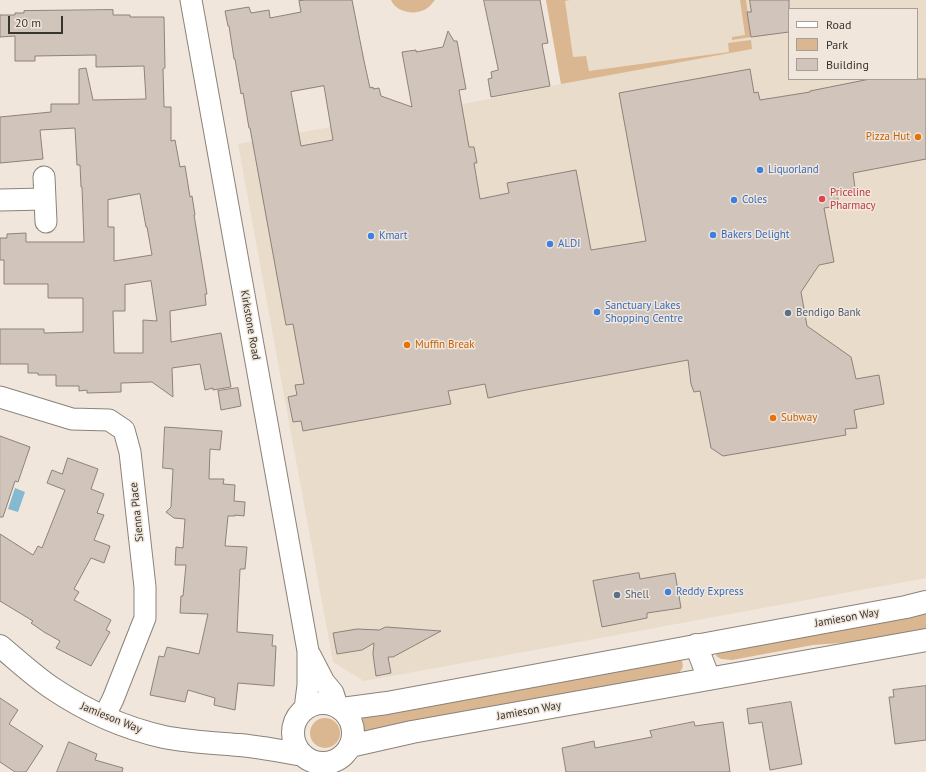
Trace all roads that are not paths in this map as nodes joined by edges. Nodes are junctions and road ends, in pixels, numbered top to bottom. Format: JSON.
{"nodes":[{"id":1,"x":191,"y":0,"type":"edge"},
{"id":2,"x":44,"y":177,"type":"dead end"},
{"id":3,"x":44,"y":199,"type":"junction"},
{"id":4,"x":0,"y":200,"type":"edge"},
{"id":5,"x":46,"y":222,"type":"dead end"},
{"id":6,"x":0,"y":397,"type":"edge"},
{"id":7,"x":926,"y":602,"type":"edge"},
{"id":8,"x":926,"y":640,"type":"edge"},
{"id":9,"x":696,"y":645,"type":"junction"},
{"id":10,"x":0,"y":646,"type":"edge"},
{"id":11,"x":308,"y":651,"type":"junction"},
{"id":12,"x":709,"y":679,"type":"junction"},
{"id":13,"x":340,"y":708,"type":"junction"},
{"id":14,"x":104,"y":717,"type":"junction"},
{"id":15,"x":300,"y":717,"type":"junction"},
{"id":16,"x":240,"y":745,"type":"junction"},
{"id":17,"x":350,"y":746,"type":"junction"},
{"id":18,"x":302,"y":755,"type":"junction"}],
"edges":[{"from":1,"to":11,"type":"street","name":"Kirkstone Road"},
{"from":2,"to":3,"type":"street"},
{"from":3,"to":4,"type":"street"},
{"from":3,"to":5,"type":"street"},
{"from":6,"to":14,"type":"street","name":"Sienna Place"},
{"from":7,"to":9,"type":"street","name":"Jamieson Way"},
{"from":8,"to":12,"type":"street","name":"Jamieson Way"},
{"from":9,"to":12,"type":"street"},
{"from":9,"to":13,"type":"street","name":"Jamieson Way"},
{"from":10,"to":14,"type":"street","name":"Jamieson Way"},
{"from":11,"to":13,"type":"street","name":"Kirkstone Road"},
{"from":11,"to":15,"type":"street","name":"Kirkstone Road"},
{"from":12,"to":17,"type":"street","name":"Jamieson Way"},
{"from":13,"to":15,"type":"street","name":"Jamieson Way"},
{"from":13,"to":17,"type":"street"},
{"from":14,"to":16,"type":"street","name":"Jamieson Way"},
{"from":15,"to":16,"type":"street","name":"Jamieson Way"},
{"from":15,"to":18,"type":"street"},
{"from":16,"to":18,"type":"street","name":"Jamieson Way"},
{"from":17,"to":18,"type":"street","name":"Jamieson Way"}]}
